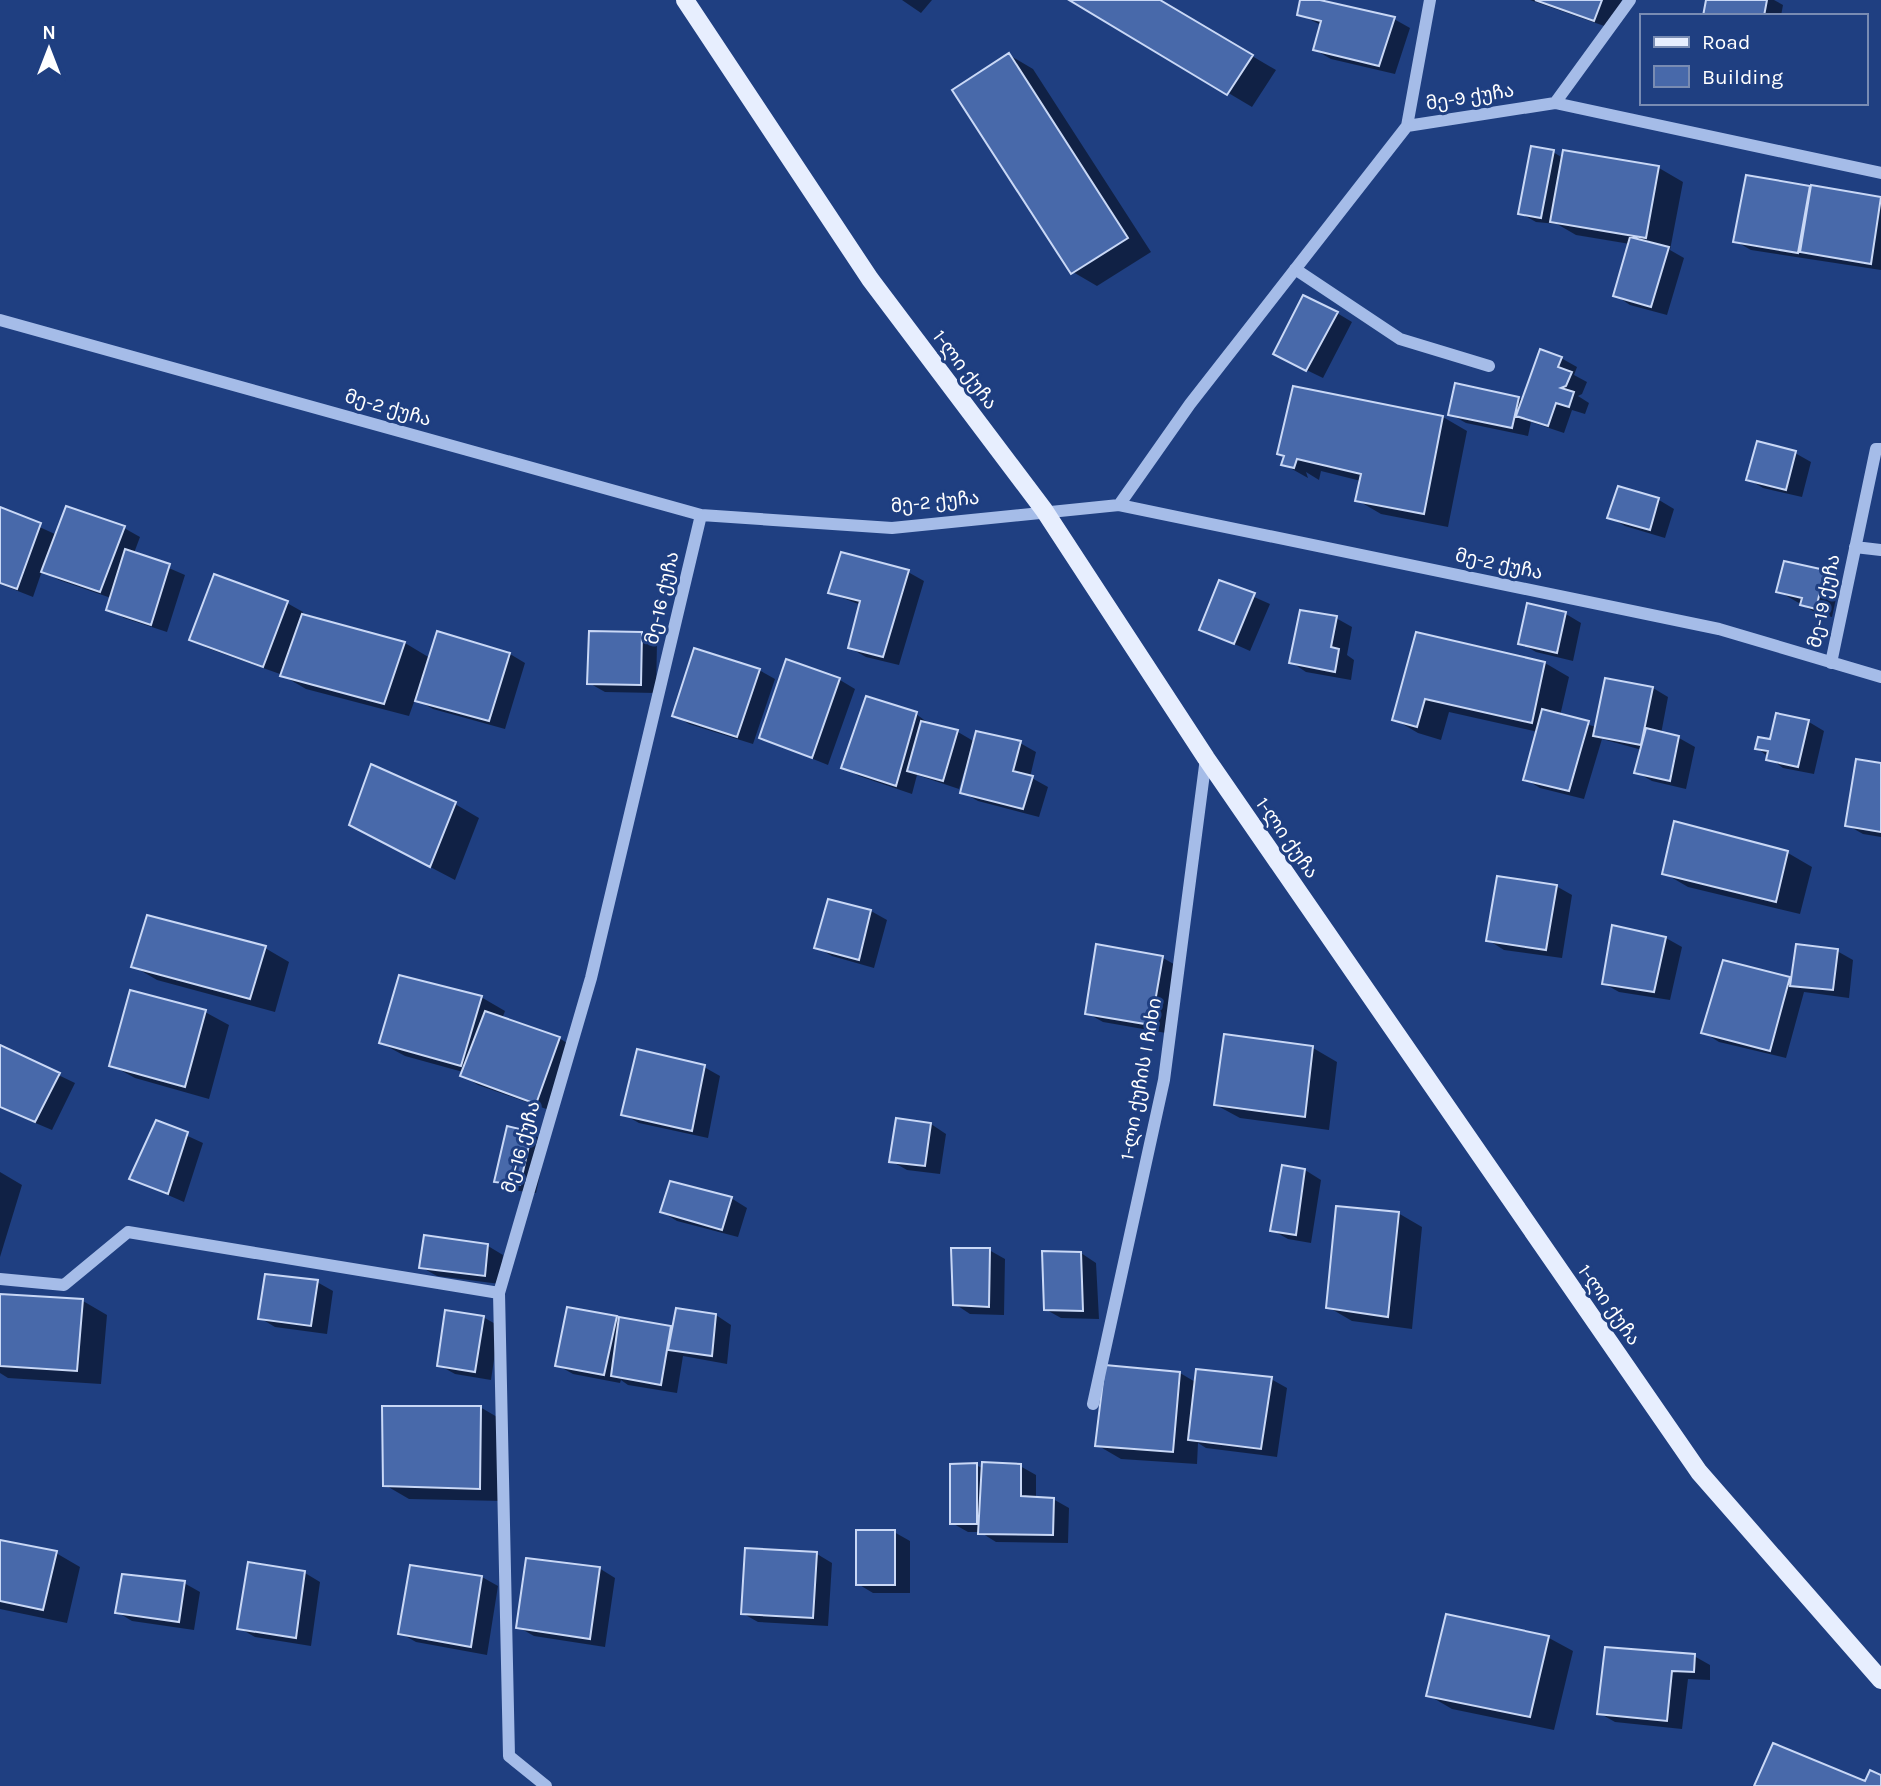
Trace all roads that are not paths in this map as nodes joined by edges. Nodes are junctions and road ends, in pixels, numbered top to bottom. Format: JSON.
{"nodes":[{"id":1,"x":685,"y":0,"type":"edge"},
{"id":2,"x":1430,"y":0,"type":"edge"},
{"id":3,"x":1630,"y":0,"type":"edge"},
{"id":4,"x":1555,"y":103,"type":"junction"},
{"id":5,"x":1407,"y":126,"type":"junction"},
{"id":6,"x":1881,"y":173,"type":"edge"},
{"id":7,"x":1295,"y":269,"type":"junction"},
{"id":8,"x":0,"y":320,"type":"edge"},
{"id":9,"x":1489,"y":366,"type":"dead end"},
{"id":10,"x":1881,"y":449,"type":"edge"},
{"id":11,"x":1118,"y":505,"type":"junction"},
{"id":12,"x":1044,"y":510,"type":"junction"},
{"id":13,"x":701,"y":515,"type":"junction"},
{"id":14,"x":1855,"y":547,"type":"junction"},
{"id":15,"x":1881,"y":550,"type":"edge"},
{"id":16,"x":1831,"y":663,"type":"junction"},
{"id":17,"x":1881,"y":677,"type":"edge"},
{"id":18,"x":1206,"y":758,"type":"junction"},
{"id":19,"x":0,"y":1279,"type":"edge"},
{"id":20,"x":499,"y":1293,"type":"junction"},
{"id":21,"x":1093,"y":1404,"type":"dead end"},
{"id":22,"x":1881,"y":1680,"type":"edge"},
{"id":23,"x":545,"y":1786,"type":"edge"}],
"edges":[{"from":1,"to":12,"type":"main road","name":"1-ლი ქუჩა"},
{"from":2,"to":5,"type":"street"},
{"from":3,"to":4,"type":"street"},
{"from":4,"to":5,"type":"street","name":"მე-9 ქუჩა"},
{"from":4,"to":6,"type":"street","name":"მე-9 ქუჩა"},
{"from":5,"to":7,"type":"street","name":"მე-9 ქუჩა"},
{"from":7,"to":9,"type":"street"},
{"from":7,"to":11,"type":"street","name":"მე-9 ქუჩა"},
{"from":8,"to":13,"type":"street","name":"მე-2 ქუჩა"},
{"from":10,"to":14,"type":"street","name":"მე-19 ქუჩა"},
{"from":11,"to":12,"type":"street","name":"მე-2 ქუჩა"},
{"from":11,"to":16,"type":"street","name":"მე-2 ქუჩა"},
{"from":12,"to":13,"type":"street","name":"მე-2 ქუჩა"},
{"from":12,"to":18,"type":"main road","name":"1-ლი ქუჩა"},
{"from":13,"to":20,"type":"street","name":"მე-16 ქუჩა"},
{"from":14,"to":15,"type":"street","name":"მე-19 ქუჩა"},
{"from":14,"to":16,"type":"street","name":"მე-19 ქუჩა"},
{"from":16,"to":17,"type":"street","name":"მე-2 ქუჩა"},
{"from":18,"to":21,"type":"street","name":"1-ლი ქუჩის I ჩიხი"},
{"from":18,"to":22,"type":"main road","name":"1-ლი ქუჩა"},
{"from":19,"to":20,"type":"street"},
{"from":20,"to":23,"type":"street","name":"მე-16 ქუჩა"}]}
